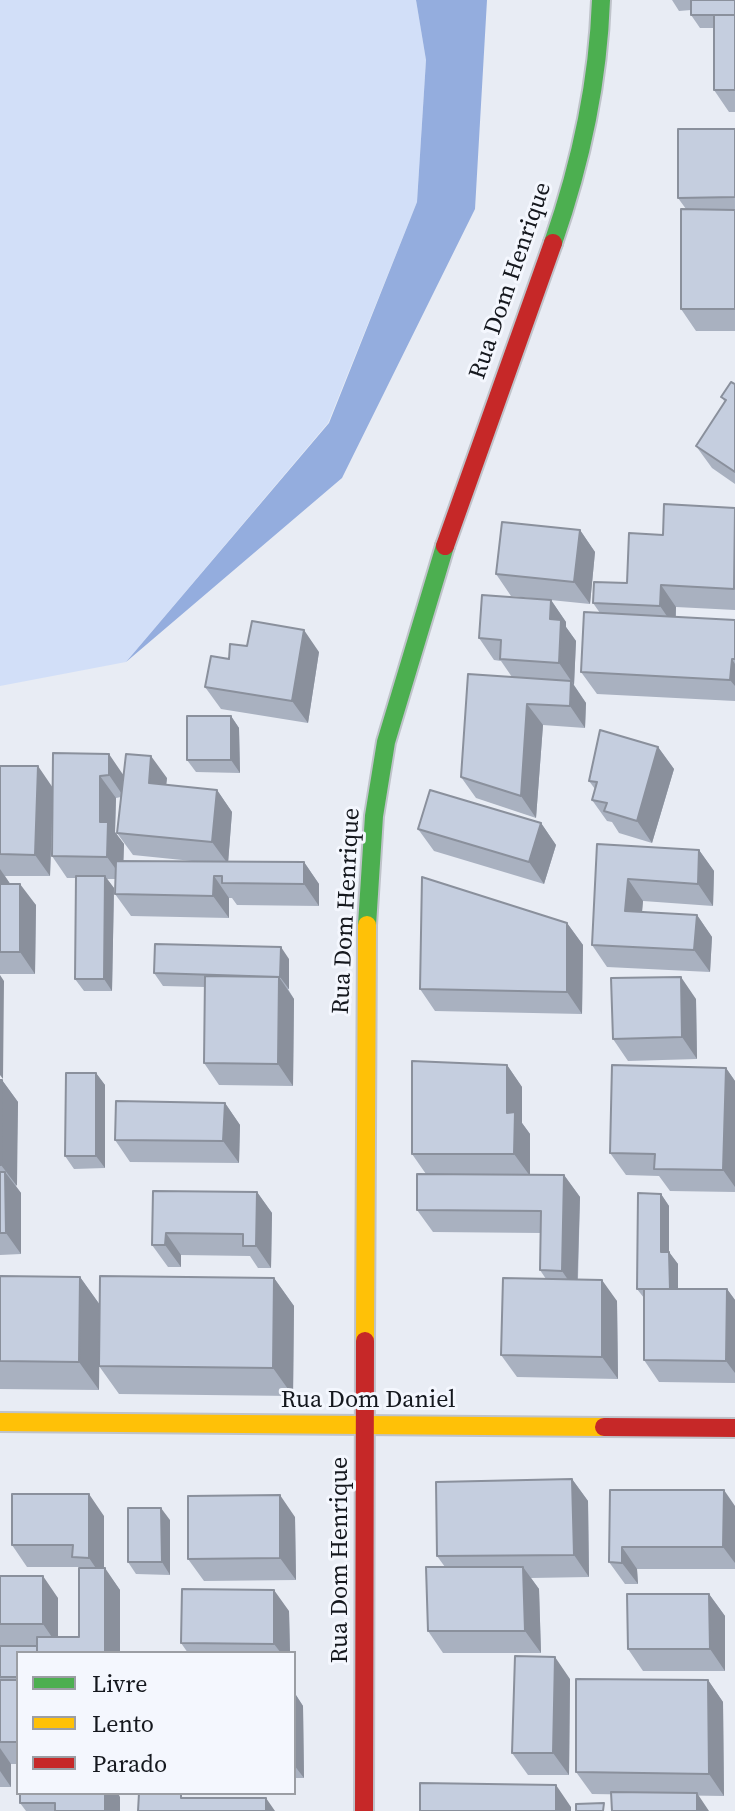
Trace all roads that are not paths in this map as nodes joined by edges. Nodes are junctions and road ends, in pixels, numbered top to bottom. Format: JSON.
{"nodes":[{"id":1,"x":601,"y":0,"type":"edge"},
{"id":2,"x":0,"y":1422,"type":"edge"},
{"id":3,"x":365,"y":1425,"type":"junction"},
{"id":4,"x":735,"y":1428,"type":"edge"},
{"id":5,"x":364,"y":1811,"type":"edge"}],
"edges":[{"from":1,"to":3,"type":"street","name":"Rua Dom Henrique"},
{"from":2,"to":3,"type":"street","name":"Rua Dom Daniel"},
{"from":3,"to":4,"type":"street","name":"Rua Dom Daniel"},
{"from":3,"to":5,"type":"street","name":"Rua Dom Henrique"}]}
